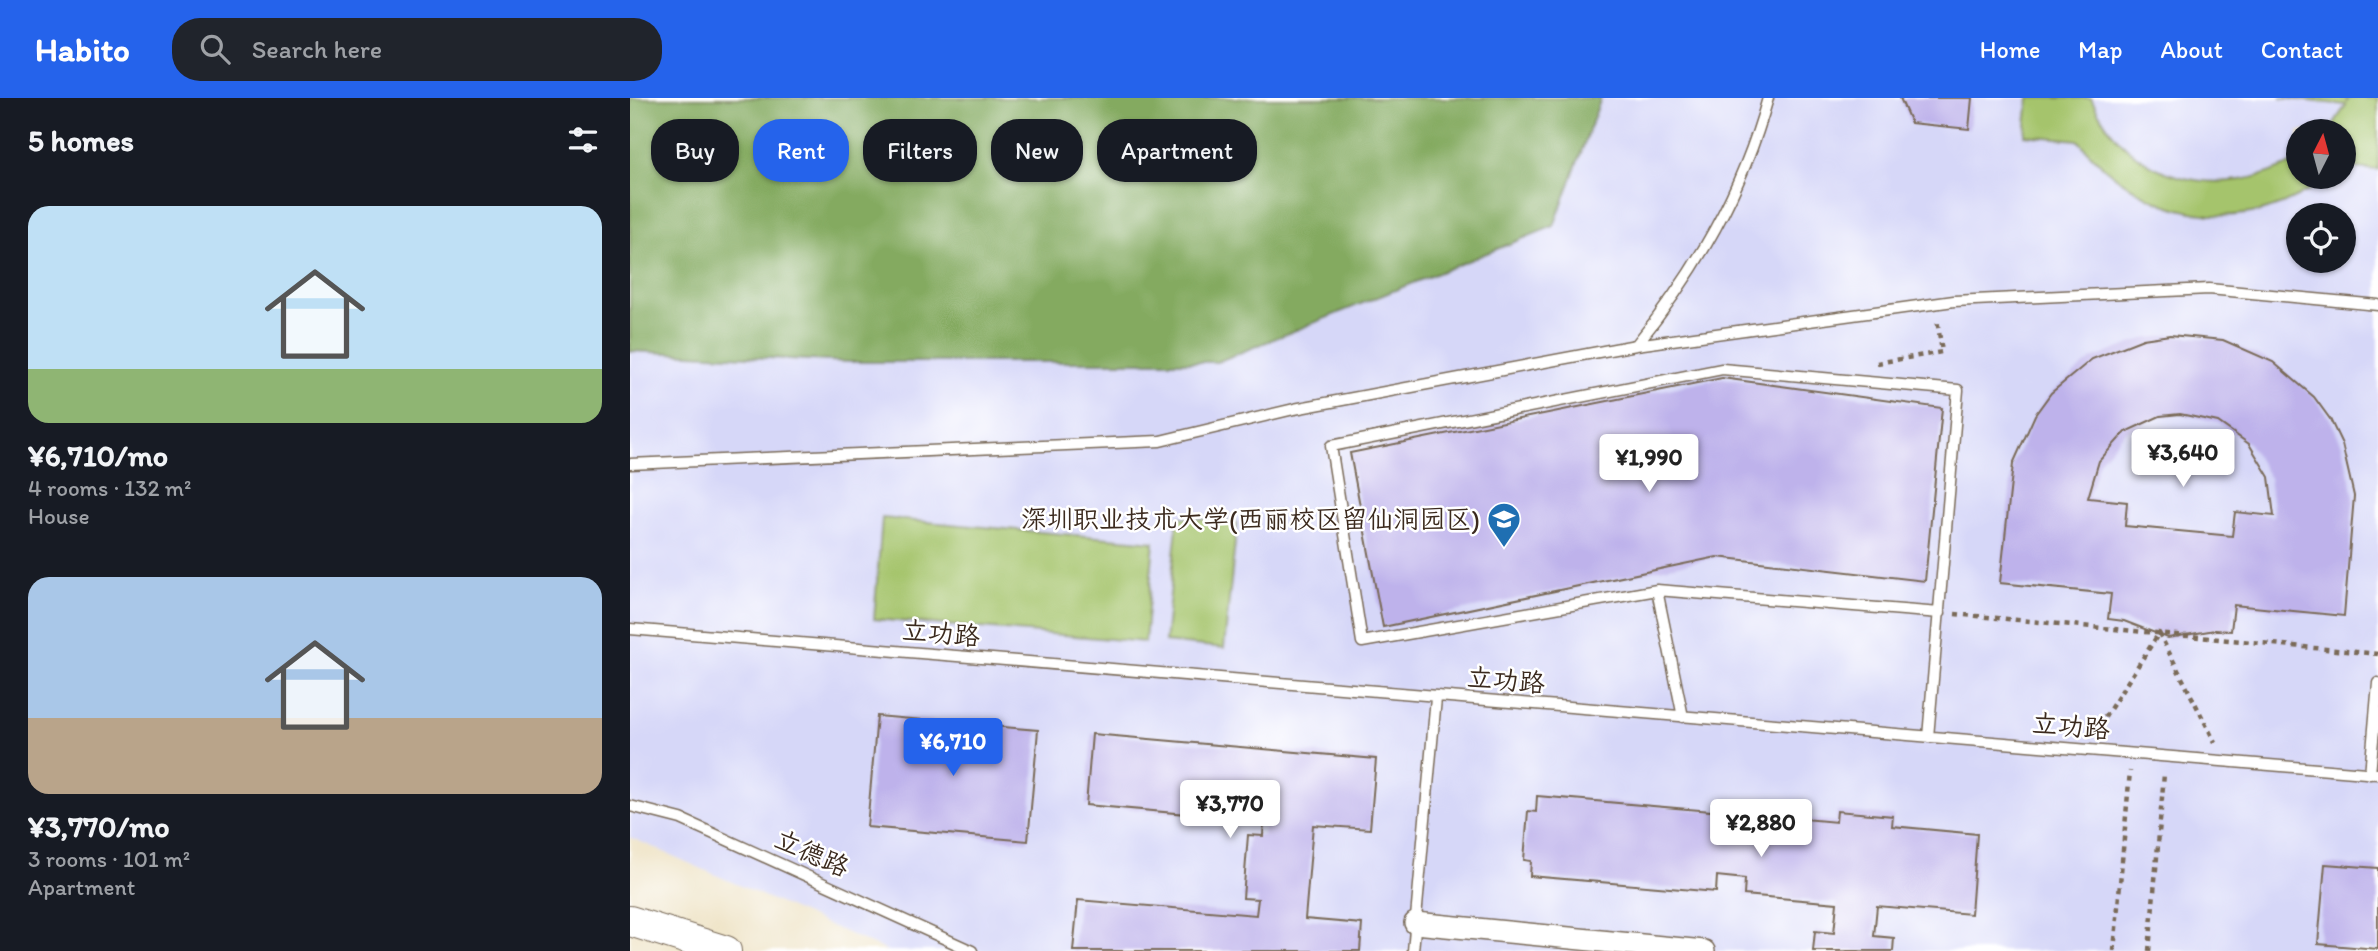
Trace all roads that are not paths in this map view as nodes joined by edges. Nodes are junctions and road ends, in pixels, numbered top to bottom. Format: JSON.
{"nodes":[{"id":1,"x":1768,"y":98,"type":"edge"},
{"id":2,"x":2378,"y":305,"type":"edge"},
{"id":3,"x":1636,"y":345,"type":"junction"},
{"id":4,"x":630,"y":464,"type":"edge"},
{"id":5,"x":1657,"y":590,"type":"junction"},
{"id":6,"x":1940,"y":613,"type":"junction"},
{"id":7,"x":630,"y":629,"type":"edge"},
{"id":8,"x":2378,"y":683,"type":"edge"},
{"id":9,"x":1436,"y":698,"type":"junction"},
{"id":10,"x":1683,"y":717,"type":"junction"},
{"id":11,"x":1928,"y":737,"type":"junction"},
{"id":12,"x":2374,"y":774,"type":"edge"},
{"id":13,"x":630,"y":806,"type":"edge"},
{"id":14,"x":630,"y":921,"type":"edge"},
{"id":15,"x":1415,"y":923,"type":"junction"},
{"id":16,"x":726,"y":951,"type":"edge"},
{"id":17,"x":972,"y":951,"type":"edge"},
{"id":18,"x":1413,"y":951,"type":"edge"},
{"id":19,"x":1704,"y":951,"type":"edge"}],
"edges":[{"from":1,"to":3,"type":"lane"},
{"from":2,"to":3,"type":"lane"},
{"from":3,"to":4,"type":"lane"},
{"from":5,"to":6,"type":"lane"},
{"from":5,"to":6,"type":"lane"},
{"from":5,"to":10,"type":"lane"},
{"from":6,"to":11,"type":"lane"},
{"from":7,"to":9,"type":"lane","name":"立功路"},
{"from":8,"to":12,"type":"lane"},
{"from":9,"to":10,"type":"lane","name":"立功路"},
{"from":9,"to":15,"type":"lane"},
{"from":10,"to":11,"type":"lane","name":"立功路"},
{"from":11,"to":12,"type":"lane","name":"立功路"},
{"from":13,"to":17,"type":"lane","name":"立德路"},
{"from":14,"to":16,"type":"main road"},
{"from":15,"to":18,"type":"lane"},
{"from":15,"to":19,"type":"street"}]}
